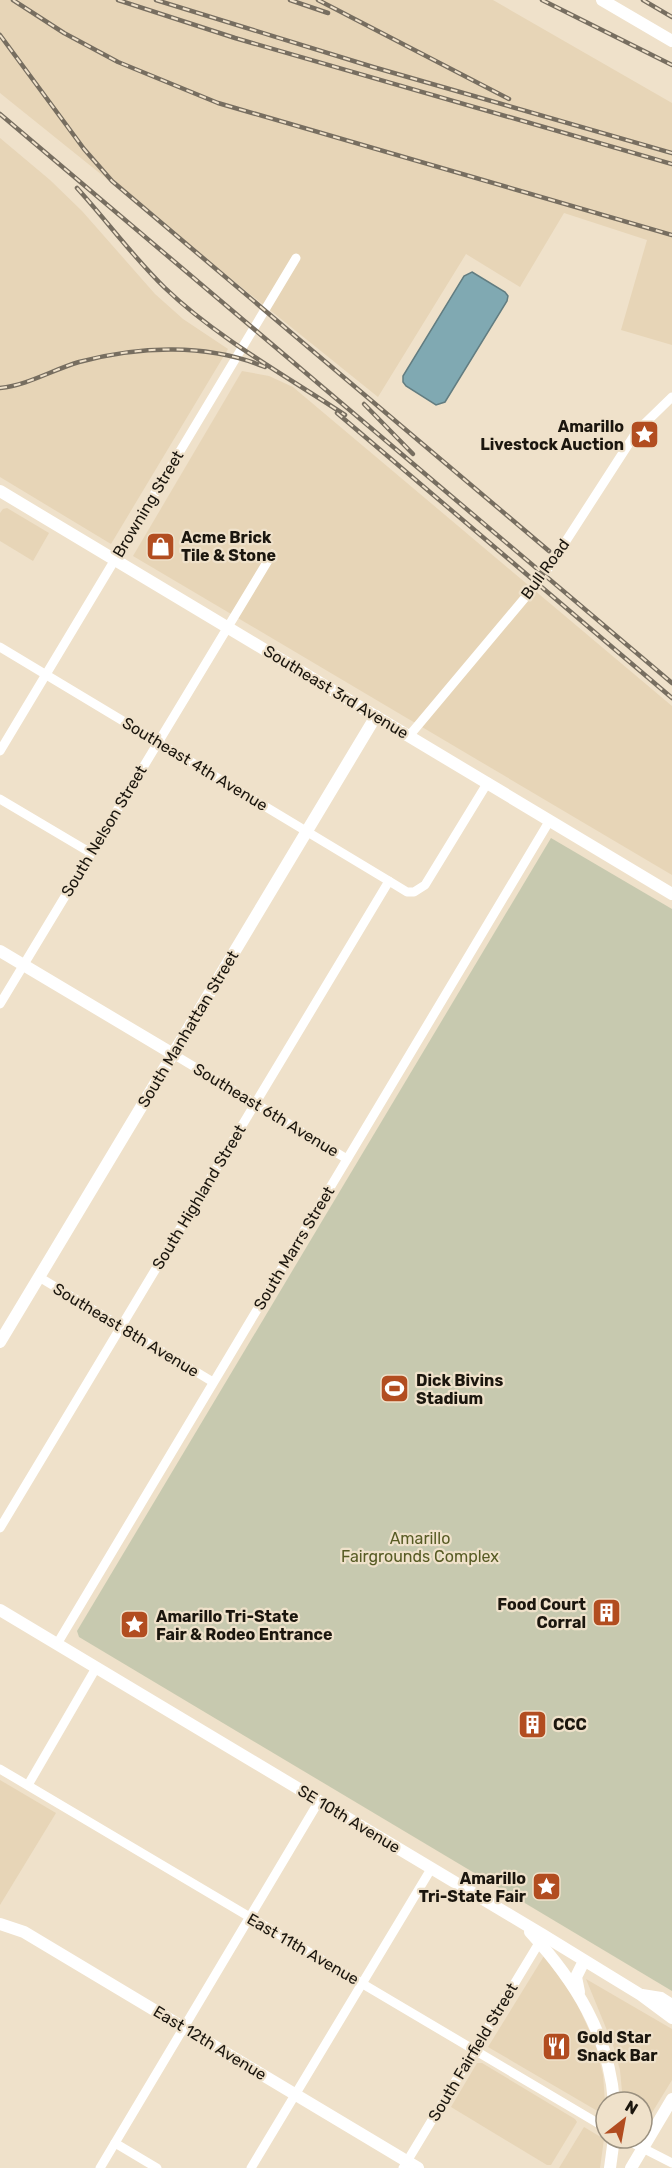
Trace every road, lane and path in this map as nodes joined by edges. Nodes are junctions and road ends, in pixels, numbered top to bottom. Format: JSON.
{"nodes":[{"id":1,"x":602,"y":0,"type":"edge"},
{"id":2,"x":672,"y":41,"type":"edge"},
{"id":3,"x":296,"y":258,"type":"dead end"},
{"id":4,"x":672,"y":397,"type":"edge"},
{"id":5,"x":1,"y":494,"type":"edge"},
{"id":6,"x":272,"y":554,"type":"dead end"},
{"id":7,"x":114,"y":559,"type":"junction"},
{"id":8,"x":228,"y":627,"type":"junction"},
{"id":9,"x":0,"y":647,"type":"edge"},
{"id":10,"x":46,"y":675,"type":"junction"},
{"id":11,"x":376,"y":716,"type":"junction"},
{"id":12,"x":409,"y":736,"type":"junction"},
{"id":13,"x":158,"y":742,"type":"junction"},
{"id":14,"x":0,"y":751,"type":"edge"},
{"id":15,"x":488,"y":782,"type":"junction"},
{"id":16,"x":0,"y":798,"type":"edge"},
{"id":17,"x":550,"y":820,"type":"junction"},
{"id":18,"x":307,"y":831,"type":"junction"},
{"id":19,"x":91,"y":853,"type":"junction"},
{"id":20,"x":389,"y":880,"type":"junction"},
{"id":21,"x":672,"y":894,"type":"edge"},
{"id":22,"x":0,"y":951,"type":"edge"},
{"id":23,"x":24,"y":965,"type":"junction"},
{"id":24,"x":0,"y":1004,"type":"edge"},
{"id":25,"x":173,"y":1054,"type":"junction"},
{"id":26,"x":254,"y":1104,"type":"junction"},
{"id":27,"x":347,"y":1159,"type":"junction"},
{"id":28,"x":39,"y":1277,"type":"junction"},
{"id":29,"x":121,"y":1326,"type":"junction"},
{"id":30,"x":0,"y":1342,"type":"edge"},
{"id":31,"x":213,"y":1382,"type":"junction"},
{"id":32,"x":0,"y":1528,"type":"edge"},
{"id":33,"x":0,"y":1610,"type":"edge"},
{"id":34,"x":57,"y":1644,"type":"junction"},
{"id":35,"x":96,"y":1668,"type":"junction"},
{"id":36,"x":0,"y":1769,"type":"edge"},
{"id":37,"x":28,"y":1785,"type":"junction"},
{"id":38,"x":319,"y":1801,"type":"junction"},
{"id":39,"x":431,"y":1869,"type":"junction"},
{"id":40,"x":250,"y":1918,"type":"junction"},
{"id":41,"x":0,"y":1924,"type":"edge"},
{"id":42,"x":541,"y":1939,"type":"junction"},
{"id":43,"x":584,"y":1961,"type":"junction"},
{"id":44,"x":363,"y":1983,"type":"junction"},
{"id":45,"x":579,"y":1993,"type":"junction"},
{"id":46,"x":641,"y":1995,"type":"junction"},
{"id":47,"x":672,"y":2005,"type":"edge"},
{"id":48,"x":672,"y":2018,"type":"edge"},
{"id":49,"x":185,"y":2028,"type":"junction"},
{"id":50,"x":475,"y":2050,"type":"junction"},
{"id":51,"x":612,"y":2090,"type":"edge"},
{"id":52,"x":296,"y":2095,"type":"junction"},
{"id":53,"x":672,"y":2099,"type":"edge"},
{"id":54,"x":594,"y":2121,"type":"edge"},
{"id":55,"x":654,"y":2129,"type":"edge"},
{"id":56,"x":115,"y":2143,"type":"junction"},
{"id":57,"x":612,"y":2150,"type":"edge"},
{"id":58,"x":642,"y":2150,"type":"edge"},
{"id":59,"x":647,"y":2150,"type":"edge"},
{"id":60,"x":672,"y":2163,"type":"edge"},
{"id":61,"x":409,"y":2166,"type":"edge"},
{"id":62,"x":100,"y":2168,"type":"edge"},
{"id":63,"x":158,"y":2168,"type":"edge"},
{"id":64,"x":251,"y":2168,"type":"edge"},
{"id":65,"x":610,"y":2168,"type":"edge"},
{"id":66,"x":631,"y":2168,"type":"edge"}],
"edges":[{"from":1,"to":2,"type":"main road"},
{"from":3,"to":7,"type":"street","name":"Browning Street"},
{"from":4,"to":12,"type":"street","name":"Bull Road"},
{"from":5,"to":7,"type":"main road","name":"Southeast 3rd Avenue"},
{"from":6,"to":8,"type":"street","name":"South Nelson Street"},
{"from":7,"to":8,"type":"main road","name":"Southeast 3rd Avenue"},
{"from":7,"to":10,"type":"street","name":"Browning Street"},
{"from":8,"to":11,"type":"main road","name":"Southeast 3rd Avenue"},
{"from":8,"to":13,"type":"street","name":"South Nelson Street"},
{"from":9,"to":10,"type":"street","name":"Southeast 4th Avenue"},
{"from":10,"to":13,"type":"street","name":"Southeast 4th Avenue"},
{"from":10,"to":14,"type":"street","name":"Browning Street"},
{"from":11,"to":12,"type":"main road","name":"Southeast 3rd Avenue"},
{"from":11,"to":18,"type":"main road","name":"South Manhattan Street"},
{"from":12,"to":15,"type":"main road","name":"Southeast 3rd Avenue"},
{"from":13,"to":18,"type":"street","name":"Southeast 4th Avenue"},
{"from":13,"to":19,"type":"street","name":"South Nelson Street"},
{"from":15,"to":17,"type":"main road","name":"Southeast 3rd Avenue"},
{"from":15,"to":20,"type":"street"},
{"from":16,"to":19,"type":"street"},
{"from":17,"to":21,"type":"main road","name":"Southeast 3rd Avenue"},
{"from":17,"to":27,"type":"street","name":"South Marrs Street"},
{"from":18,"to":20,"type":"street","name":"Southeast 4th Avenue"},
{"from":18,"to":25,"type":"main road","name":"South Manhattan Street"},
{"from":19,"to":23,"type":"street","name":"South Nelson Street"},
{"from":20,"to":26,"type":"street","name":"South Highland Street"},
{"from":22,"to":23,"type":"main road","name":"Southeast 6th Avenue"},
{"from":23,"to":24,"type":"street","name":"South Nelson Street"},
{"from":23,"to":25,"type":"main road","name":"Southeast 6th Avenue"},
{"from":25,"to":26,"type":"street","name":"Southeast 6th Avenue"},
{"from":25,"to":28,"type":"main road","name":"South Manhattan Street"},
{"from":26,"to":27,"type":"street","name":"Southeast 6th Avenue"},
{"from":26,"to":29,"type":"street","name":"South Highland Street"},
{"from":27,"to":31,"type":"street","name":"South Marrs Street"},
{"from":28,"to":29,"type":"street","name":"Southeast 8th Avenue"},
{"from":28,"to":30,"type":"main road","name":"South Manhattan Street"},
{"from":29,"to":31,"type":"street","name":"Southeast 8th Avenue"},
{"from":29,"to":32,"type":"street","name":"South Highland Street"},
{"from":31,"to":34,"type":"street","name":"South Marrs Street"},
{"from":33,"to":34,"type":"main road","name":"SE 10th Avenue"},
{"from":34,"to":35,"type":"main road","name":"SE 10th Avenue"},
{"from":35,"to":37,"type":"street"},
{"from":35,"to":38,"type":"main road","name":"SE 10th Avenue"},
{"from":36,"to":37,"type":"street","name":"East 11th Avenue"},
{"from":37,"to":40,"type":"street","name":"East 11th Avenue"},
{"from":38,"to":39,"type":"main road","name":"SE 10th Avenue"},
{"from":38,"to":40,"type":"street"},
{"from":39,"to":42,"type":"main road","name":"SE 10th Avenue"},
{"from":39,"to":44,"type":"street"},
{"from":40,"to":44,"type":"street","name":"East 11th Avenue"},
{"from":40,"to":49,"type":"street"},
{"from":41,"to":49,"type":"main road","name":"East 12th Avenue"},
{"from":42,"to":43,"type":"main road"},
{"from":42,"to":45,"type":"main road"},
{"from":42,"to":50,"type":"street","name":"South Fairfield Street"},
{"from":43,"to":45,"type":"main road"},
{"from":43,"to":46,"type":"main road"},
{"from":44,"to":50,"type":"street","name":"East 11th Avenue"},
{"from":44,"to":52,"type":"street"},
{"from":45,"to":51,"type":"main road"},
{"from":46,"to":47,"type":"main road"},
{"from":46,"to":48,"type":"main road"},
{"from":49,"to":52,"type":"main road","name":"East 12th Avenue"},
{"from":49,"to":56,"type":"street"},
{"from":50,"to":54,"type":"street","name":"East 11th Avenue"},
{"from":50,"to":61,"type":"street","name":"South Fairfield Street"},
{"from":52,"to":61,"type":"main road","name":"East 12th Avenue"},
{"from":52,"to":64,"type":"street"},
{"from":53,"to":55,"type":"main road"},
{"from":56,"to":62,"type":"street"},
{"from":56,"to":63,"type":"street"},
{"from":57,"to":65,"type":"main road"},
{"from":58,"to":66,"type":"main road"},
{"from":59,"to":60,"type":"street"}]}
